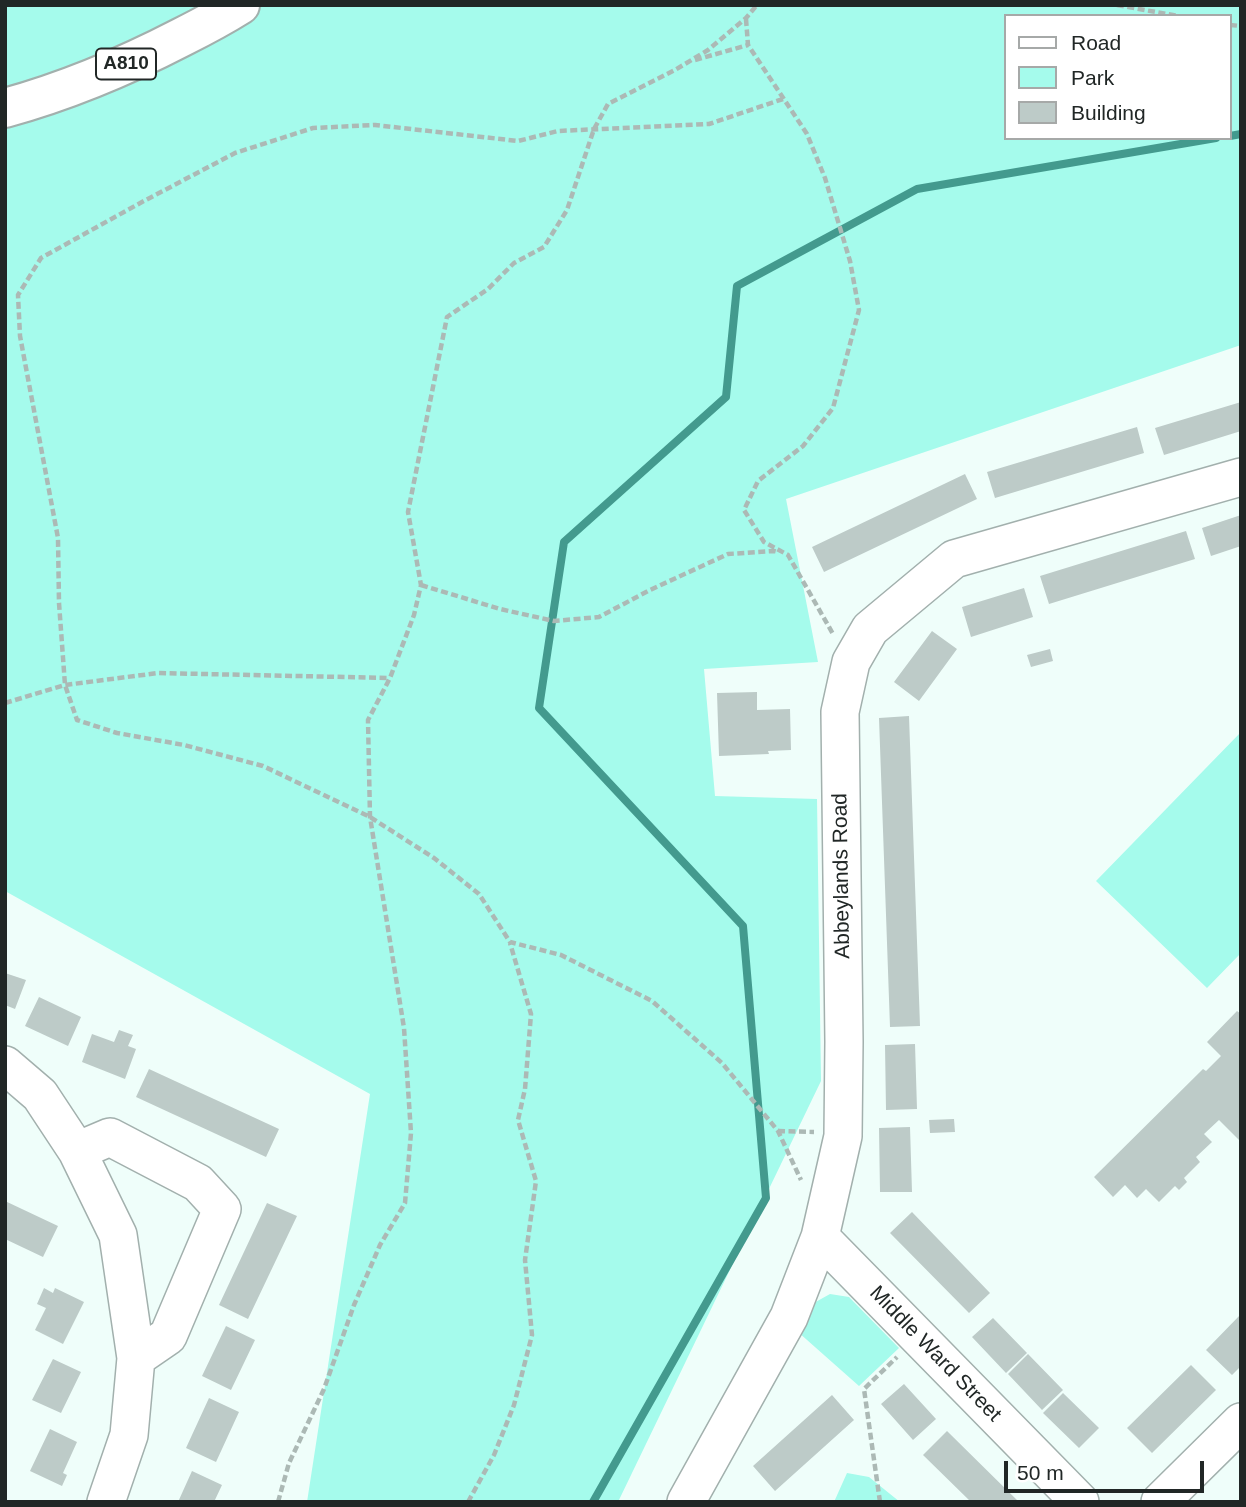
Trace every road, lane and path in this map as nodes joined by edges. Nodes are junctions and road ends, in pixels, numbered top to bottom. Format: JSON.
{"nodes":[{"id":1,"x":240,"y":5,"type":"edge"},
{"id":2,"x":757,"y":5,"type":"edge"},
{"id":3,"x":1116,"y":5,"type":"edge"},
{"id":4,"x":1167,"y":14,"type":"edge"},
{"id":5,"x":746,"y":18,"type":"junction"},
{"id":6,"x":748,"y":45,"type":"junction"},
{"id":7,"x":688,"y":62,"type":"junction"},
{"id":8,"x":783,"y":99,"type":"junction"},
{"id":9,"x":5,"y":108,"type":"edge"},
{"id":10,"x":594,"y":129,"type":"junction"},
{"id":11,"x":1241,"y":477,"type":"edge"},
{"id":12,"x":788,"y":555,"type":"junction"},
{"id":13,"x":421,"y":585,"type":"junction"},
{"id":14,"x":851,"y":662,"type":"junction"},
{"id":15,"x":390,"y":678,"type":"junction"},
{"id":16,"x":65,"y":685,"type":"junction"},
{"id":17,"x":5,"y":702,"type":"edge"},
{"id":18,"x":370,"y":817,"type":"junction"},
{"id":19,"x":510,"y":942,"type":"junction"},
{"id":20,"x":5,"y":1065,"type":"edge"},
{"id":21,"x":77,"y":1151,"type":"junction"},
{"id":22,"x":822,"y":1228,"type":"junction"},
{"id":23,"x":918,"y":1338,"type":"junction"},
{"id":24,"x":136,"y":1358,"type":"junction"},
{"id":25,"x":1241,"y":1422,"type":"edge"},
{"id":26,"x":1161,"y":1501,"type":"edge"},
{"id":27,"x":106,"y":1502,"type":"edge"},
{"id":28,"x":278,"y":1502,"type":"edge"},
{"id":29,"x":468,"y":1502,"type":"edge"},
{"id":30,"x":686,"y":1502,"type":"edge"},
{"id":31,"x":880,"y":1502,"type":"edge"},
{"id":32,"x":1080,"y":1502,"type":"edge"}],
"edges":[{"from":1,"to":9,"type":"main road","number":"A810"},
{"from":2,"to":5,"type":"path"},
{"from":3,"to":4,"type":"path"},
{"from":5,"to":6,"type":"path"},
{"from":5,"to":7,"type":"path"},
{"from":6,"to":7,"type":"path"},
{"from":6,"to":8,"type":"path"},
{"from":7,"to":10,"type":"path"},
{"from":8,"to":10,"type":"path"},
{"from":8,"to":12,"type":"path"},
{"from":10,"to":13,"type":"path"},
{"from":10,"to":16,"type":"path"},
{"from":11,"to":14,"type":"street","name":"Abbeylands Road"},
{"from":12,"to":13,"type":"path"},
{"from":12,"to":14,"type":"path"},
{"from":13,"to":15,"type":"path"},
{"from":14,"to":22,"type":"street","name":"Abbeylands Road"},
{"from":15,"to":16,"type":"path"},
{"from":15,"to":18,"type":"path"},
{"from":16,"to":17,"type":"path"},
{"from":16,"to":18,"type":"path"},
{"from":18,"to":19,"type":"path"},
{"from":18,"to":28,"type":"path"},
{"from":19,"to":22,"type":"path"},
{"from":19,"to":29,"type":"path"},
{"from":20,"to":21,"type":"street"},
{"from":21,"to":24,"type":"street"},
{"from":21,"to":24,"type":"street"},
{"from":22,"to":23,"type":"street","name":"Middle Ward Street"},
{"from":22,"to":30,"type":"street","name":"Abbeylands Road"},
{"from":23,"to":31,"type":"path"},
{"from":23,"to":32,"type":"street","name":"Middle Ward Street"},
{"from":24,"to":27,"type":"street"},
{"from":25,"to":26,"type":"street"}]}
